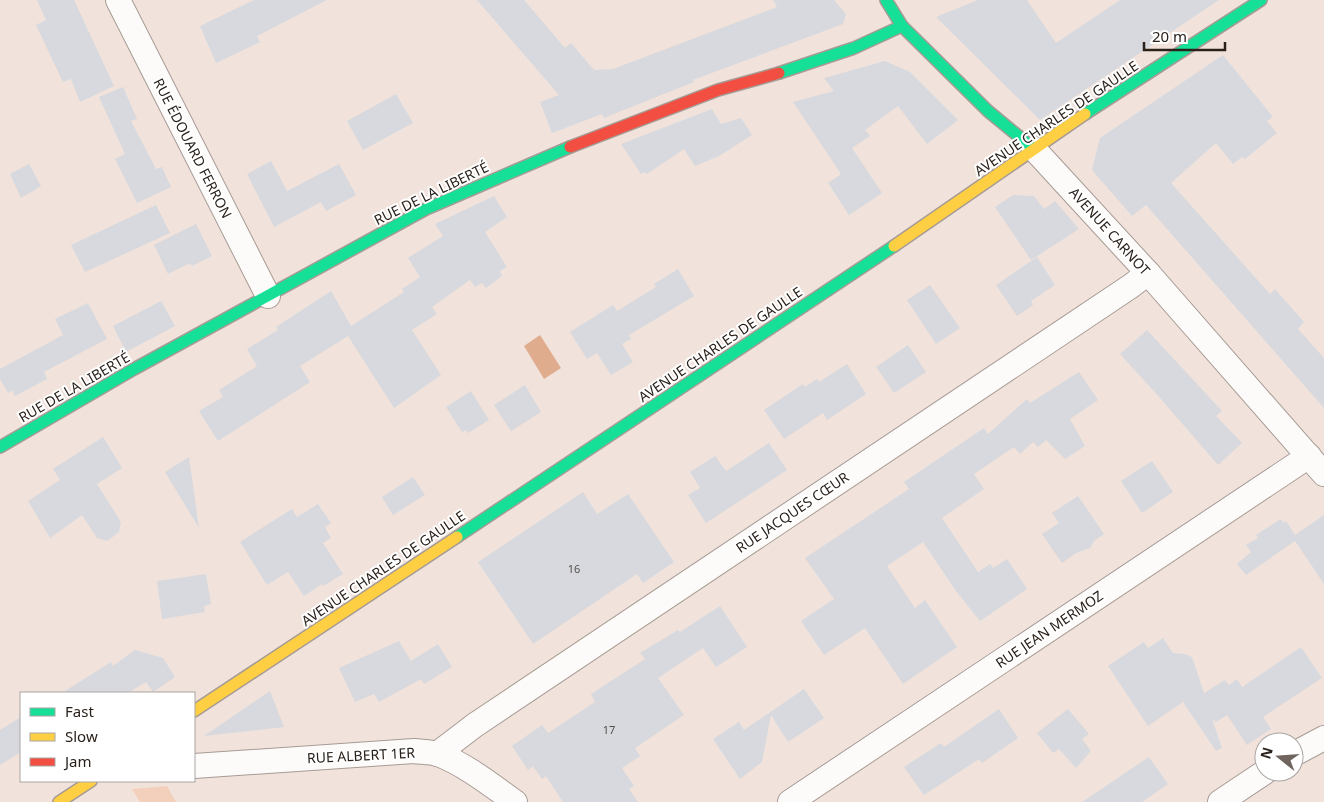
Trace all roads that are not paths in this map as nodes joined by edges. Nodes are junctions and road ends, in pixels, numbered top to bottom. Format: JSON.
{"nodes":[{"id":1,"x":118,"y":0,"type":"edge"},
{"id":2,"x":886,"y":0,"type":"edge"},
{"id":3,"x":1262,"y":0,"type":"edge"},
{"id":4,"x":902,"y":26,"type":"junction"},
{"id":5,"x":1034,"y":149,"type":"junction"},
{"id":6,"x":1148,"y":273,"type":"junction"},
{"id":7,"x":268,"y":296,"type":"junction"},
{"id":8,"x":0,"y":446,"type":"edge"},
{"id":9,"x":1309,"y":456,"type":"junction"},
{"id":10,"x":1324,"y":474,"type":"edge"},
{"id":11,"x":195,"y":711,"type":"edge"},
{"id":12,"x":1324,"y":738,"type":"edge"},
{"id":13,"x":1304,"y":749,"type":"edge"},
{"id":14,"x":437,"y":754,"type":"junction"},
{"id":15,"x":195,"y":766,"type":"edge"},
{"id":16,"x":1254,"y":780,"type":"edge"},
{"id":17,"x":90,"y":782,"type":"edge"},
{"id":18,"x":59,"y":802,"type":"edge"},
{"id":19,"x":515,"y":802,"type":"edge"},
{"id":20,"x":790,"y":802,"type":"edge"},
{"id":21,"x":1220,"y":802,"type":"edge"}],
"edges":[{"from":1,"to":7,"type":"street","name":"RUE ÉDOUARD FERRON"},
{"from":2,"to":4,"type":"street","name":"AVENUE CARNOT"},
{"from":3,"to":5,"type":"street","name":"AVENUE CHARLES DE GAULLE"},
{"from":4,"to":5,"type":"street","name":"AVENUE CARNOT"},
{"from":4,"to":7,"type":"street","name":"RUE DE LA LIBERTÉ"},
{"from":5,"to":6,"type":"street","name":"AVENUE CARNOT"},
{"from":5,"to":11,"type":"street","name":"AVENUE CHARLES DE GAULLE"},
{"from":6,"to":9,"type":"street","name":"AVENUE CARNOT"},
{"from":6,"to":14,"type":"street","name":"RUE JACQUES CŒUR"},
{"from":7,"to":8,"type":"street","name":"RUE DE LA LIBERTÉ"},
{"from":9,"to":10,"type":"street","name":"AVENUE CARNOT"},
{"from":9,"to":20,"type":"street","name":"RUE JEAN MERMOZ"},
{"from":12,"to":13,"type":"street"},
{"from":14,"to":15,"type":"street","name":"RUE ALBERT 1ER"},
{"from":14,"to":19,"type":"street","name":"RUE ALBERT 1ER"},
{"from":16,"to":21,"type":"street"},
{"from":17,"to":18,"type":"street"}]}
